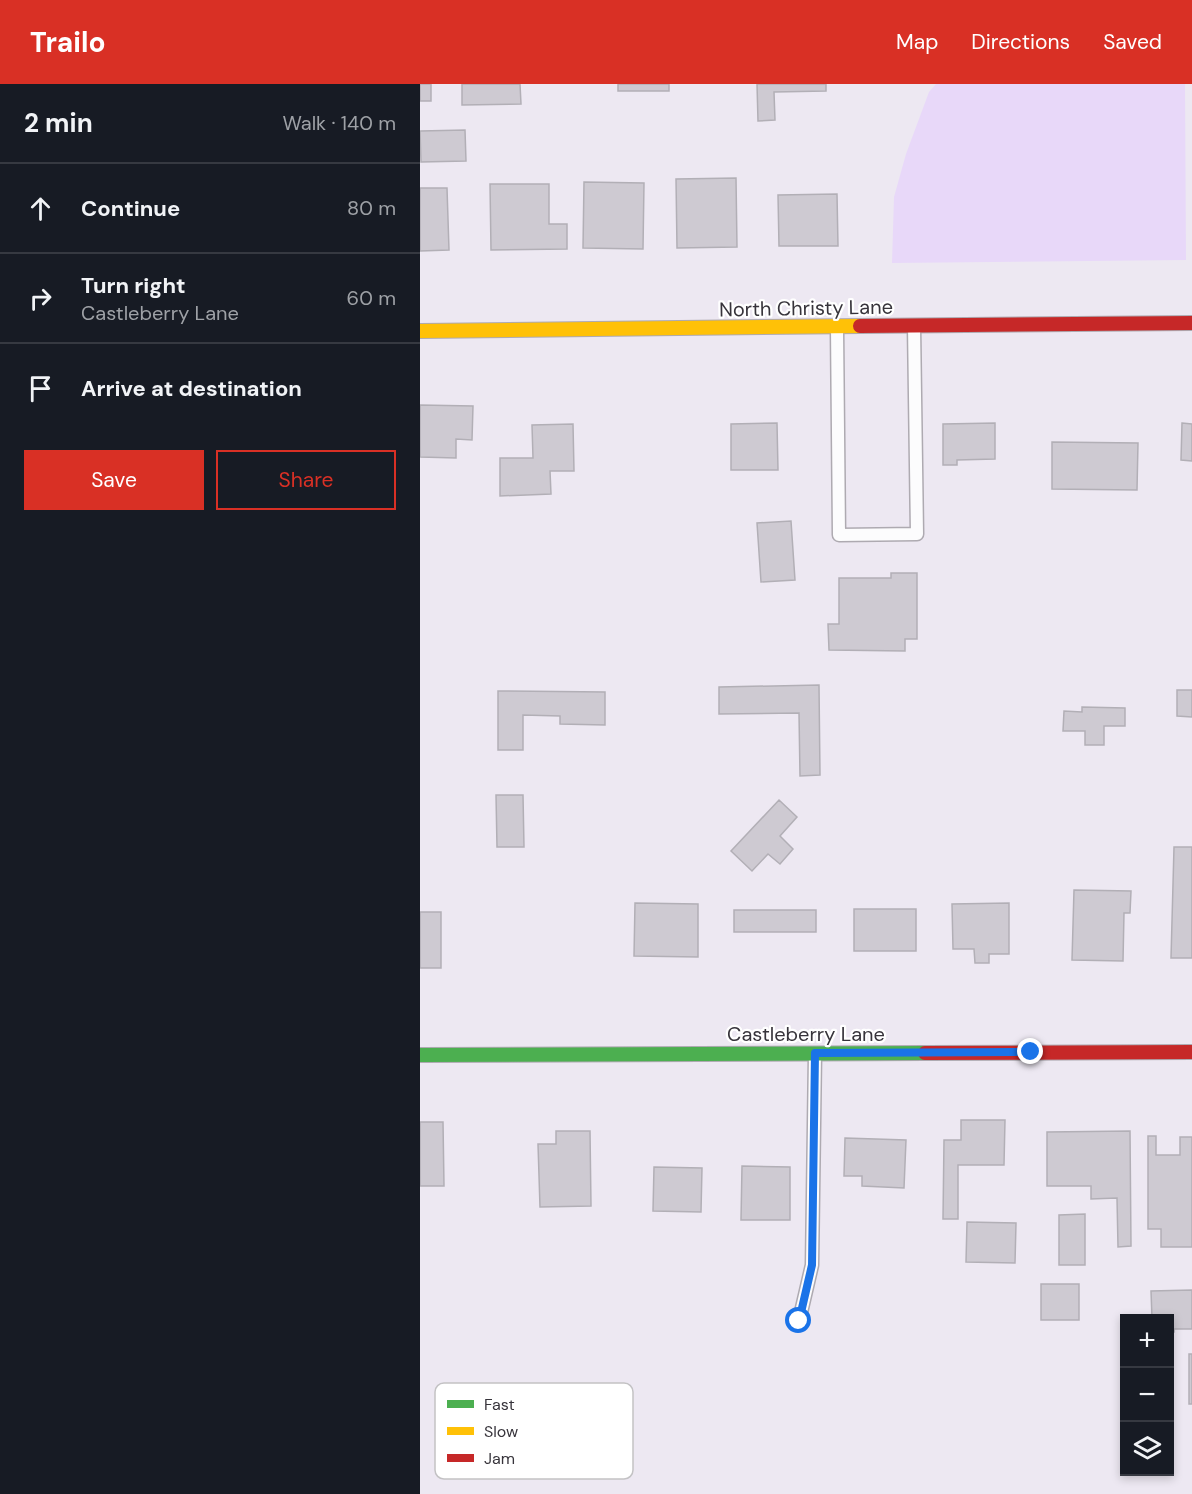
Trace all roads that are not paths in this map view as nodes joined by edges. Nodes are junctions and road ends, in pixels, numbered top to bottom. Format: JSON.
{"nodes":[{"id":1,"x":1192,"y":323,"type":"edge"},
{"id":2,"x":914,"y":326,"type":"junction"},
{"id":3,"x":837,"y":327,"type":"junction"},
{"id":4,"x":420,"y":332,"type":"edge"},
{"id":5,"x":1192,"y":1052,"type":"edge"},
{"id":6,"x":815,"y":1053,"type":"junction"},
{"id":7,"x":420,"y":1055,"type":"edge"},
{"id":8,"x":799,"y":1321,"type":"dead end"}],
"edges":[{"from":1,"to":2,"type":"street","name":"North Christy Lane"},
{"from":2,"to":3,"type":"street","name":"North Christy Lane"},
{"from":2,"to":3,"type":"lane"},
{"from":3,"to":4,"type":"street","name":"North Christy Lane"},
{"from":5,"to":6,"type":"street","name":"Castleberry Lane"},
{"from":6,"to":7,"type":"street","name":"Castleberry Lane"},
{"from":6,"to":8,"type":"lane"}]}
